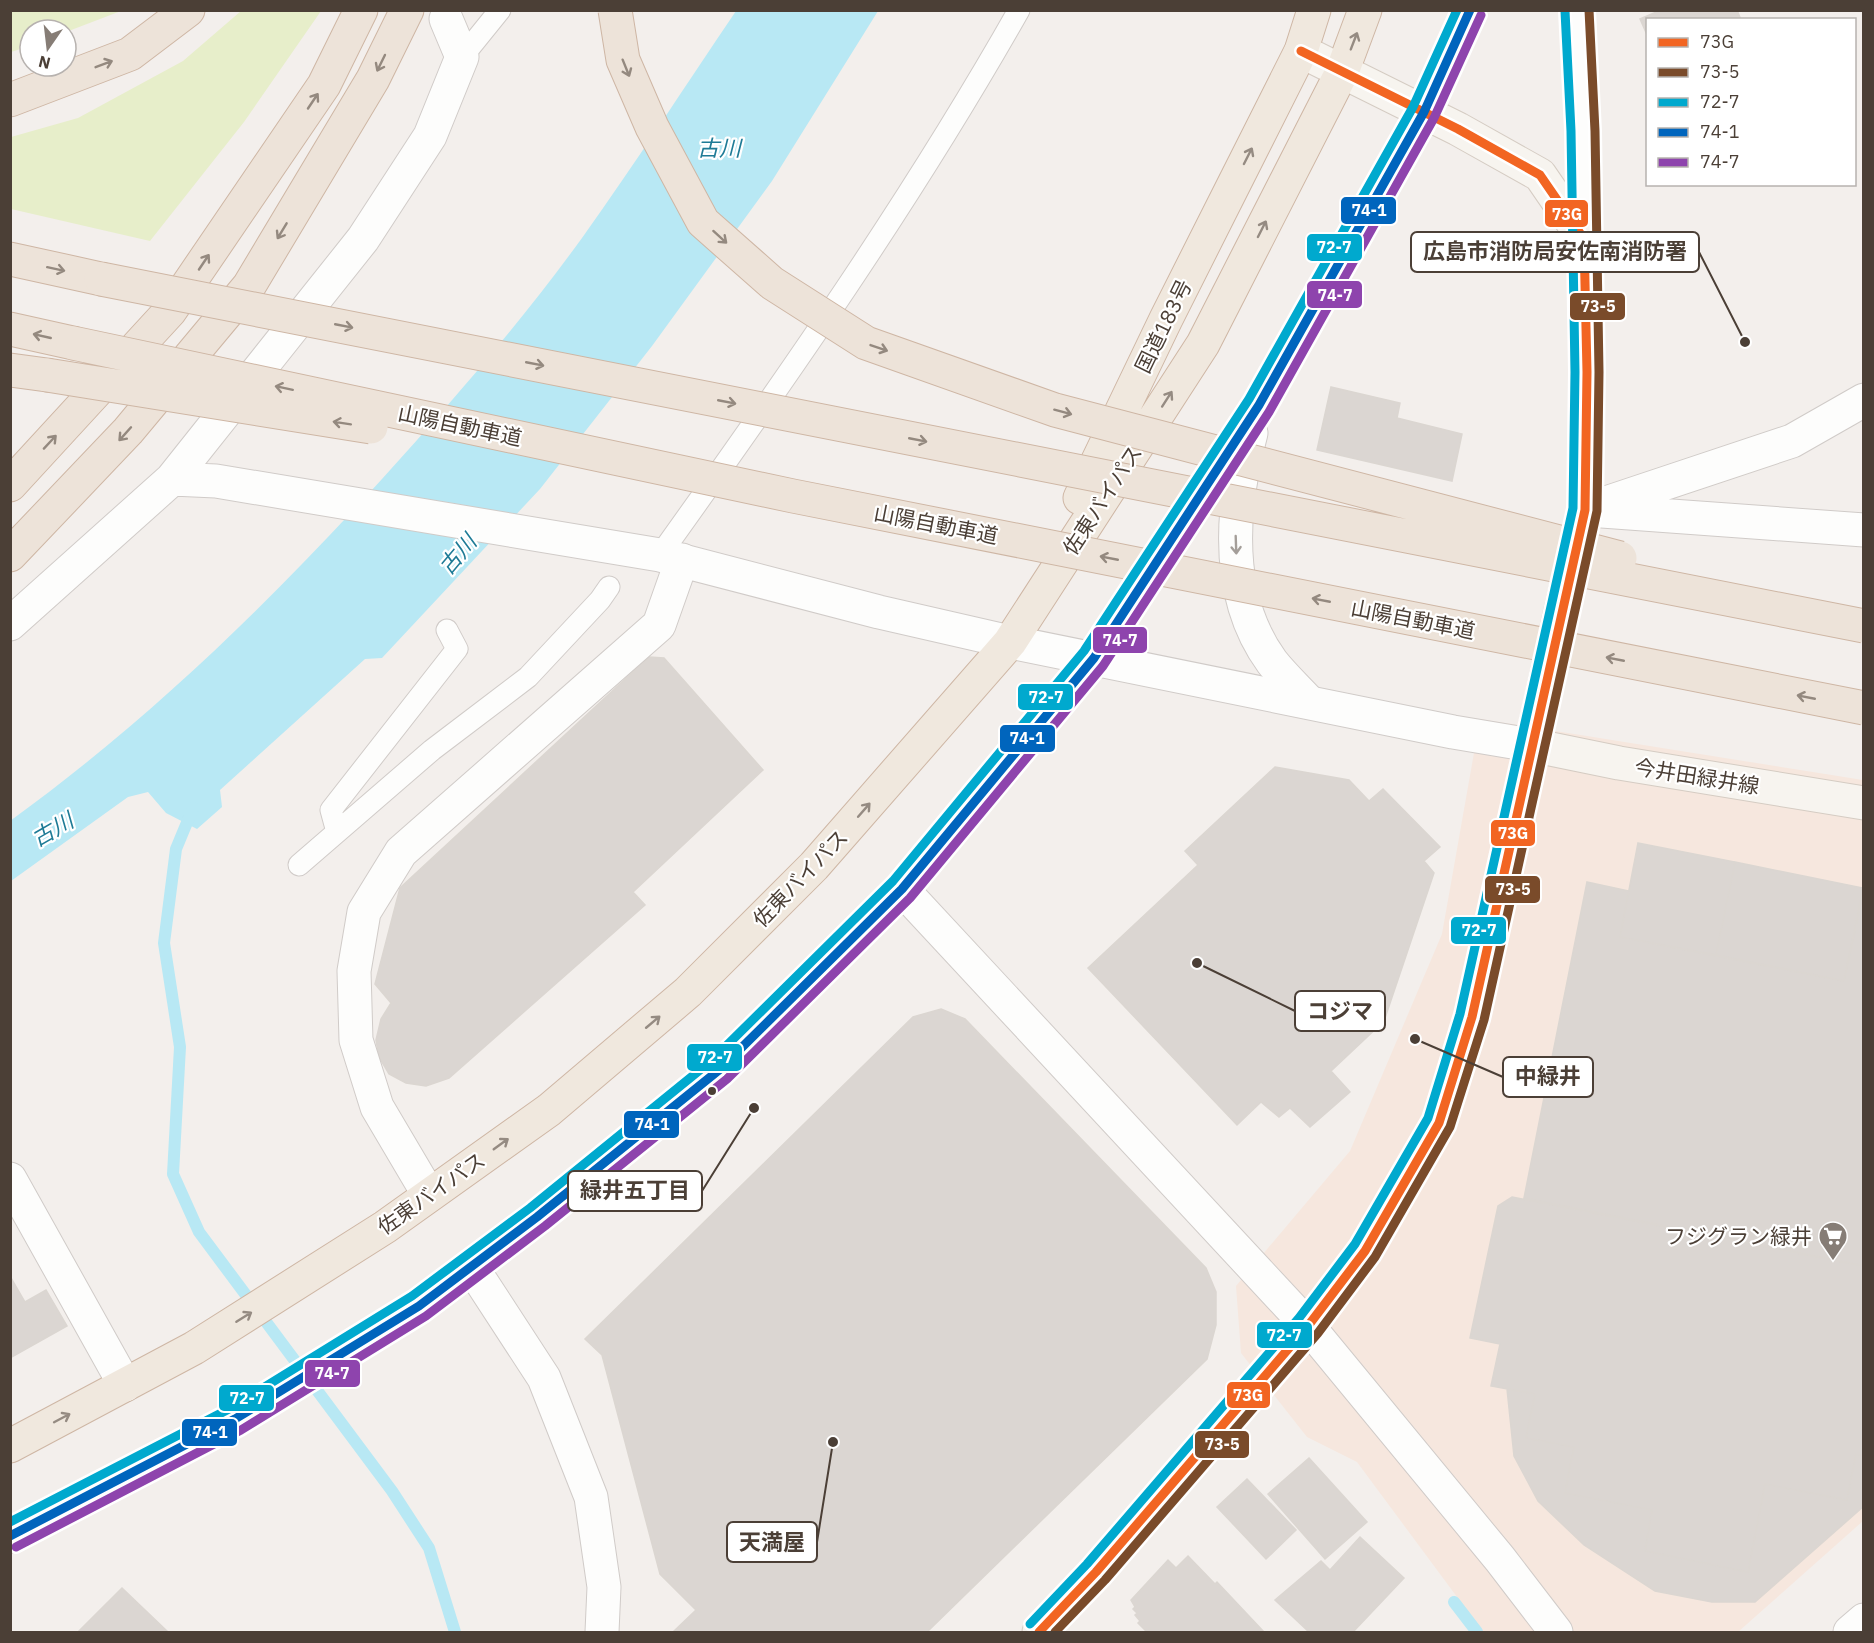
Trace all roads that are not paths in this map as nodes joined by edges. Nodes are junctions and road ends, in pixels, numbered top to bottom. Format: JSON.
{"nodes":[{"id":1,"x":188,"y":10,"type":"edge"},
{"id":2,"x":361,"y":10,"type":"edge"},
{"id":3,"x":407,"y":10,"type":"edge"},
{"id":4,"x":500,"y":10,"type":"edge"},
{"id":5,"x":615,"y":10,"type":"edge"},
{"id":6,"x":1019,"y":10,"type":"edge"},
{"id":7,"x":1314,"y":10,"type":"edge"},
{"id":8,"x":1365,"y":10,"type":"edge"},
{"id":9,"x":1470,"y":10,"type":"edge"},
{"id":10,"x":1577,"y":10,"type":"edge"},
{"id":11,"x":446,"y":19,"type":"dead end"},
{"id":12,"x":1301,"y":51,"type":"junction"},
{"id":13,"x":462,"y":57,"type":"junction"},
{"id":14,"x":1342,"y":72,"type":"junction"},
{"id":15,"x":10,"y":100,"type":"edge"},
{"id":16,"x":1425,"y":112,"type":"junction"},
{"id":17,"x":1584,"y":239,"type":"junction"},
{"id":18,"x":10,"y":258,"type":"edge"},
{"id":19,"x":10,"y":329,"type":"edge"},
{"id":20,"x":10,"y":370,"type":"edge"},
{"id":21,"x":1863,"y":400,"type":"edge"},
{"id":22,"x":1259,"y":405,"type":"junction"},
{"id":23,"x":172,"y":479,"type":"junction"},
{"id":24,"x":10,"y":485,"type":"edge"},
{"id":25,"x":793,"y":496,"type":"junction"},
{"id":26,"x":1585,"y":510,"type":"junction"},
{"id":27,"x":1863,"y":530,"type":"edge"},
{"id":28,"x":10,"y":555,"type":"edge"},
{"id":29,"x":671,"y":557,"type":"junction"},
{"id":30,"x":609,"y":587,"type":"dead end"},
{"id":31,"x":1863,"y":621,"type":"edge"},
{"id":32,"x":10,"y":624,"type":"edge"},
{"id":33,"x":1863,"y":626,"type":"edge"},
{"id":34,"x":447,"y":630,"type":"dead end"},
{"id":35,"x":1010,"y":642,"type":"junction"},
{"id":36,"x":1094,"y":658,"type":"junction"},
{"id":37,"x":1310,"y":702,"type":"junction"},
{"id":38,"x":1863,"y":708,"type":"edge"},
{"id":39,"x":1531,"y":745,"type":"junction"},
{"id":40,"x":1863,"y":803,"type":"edge"},
{"id":41,"x":337,"y":832,"type":"junction"},
{"id":42,"x":299,"y":865,"type":"dead end"},
{"id":43,"x":902,"y":889,"type":"junction"},
{"id":44,"x":10,"y":1179,"type":"edge"},
{"id":45,"x":429,"y":1195,"type":"junction"},
{"id":46,"x":471,"y":1266,"type":"junction"},
{"id":47,"x":1308,"y":1326,"type":"junction"},
{"id":48,"x":125,"y":1385,"type":"junction"},
{"id":49,"x":10,"y":1446,"type":"edge"},
{"id":50,"x":10,"y":1536,"type":"edge"},
{"id":51,"x":1863,"y":1620,"type":"edge"},
{"id":52,"x":602,"y":1632,"type":"edge"},
{"id":53,"x":1039,"y":1632,"type":"edge"},
{"id":54,"x":1556,"y":1632,"type":"edge"},
{"id":55,"x":1850,"y":1632,"type":"edge"}],
"edges":[{"from":15,"to":1,"type":"highway","one_way":true},
{"from":24,"to":2,"type":"highway","one_way":true},
{"from":3,"to":28,"type":"highway","one_way":true},
{"from":4,"to":13,"type":"lane"},
{"from":5,"to":31,"type":"highway","one_way":true,"bridge":true},
{"from":6,"to":29,"type":"lane"},
{"from":7,"to":12,"type":"highway","name":"国道183号"},
{"from":14,"to":8,"type":"highway","name":"佐東バイパス","one_way":true},
{"from":9,"to":16,"type":"highway"},
{"from":10,"to":17,"type":"street"},
{"from":11,"to":13,"type":"street"},
{"from":12,"to":14,"type":"main road"},
{"from":35,"to":12,"type":"highway","name":"国道183号","one_way":true},
{"from":13,"to":23,"type":"street"},
{"from":14,"to":16,"type":"main road"},
{"from":35,"to":14,"type":"highway","name":"佐東バイパス","one_way":true},
{"from":16,"to":17,"type":"main road"},
{"from":16,"to":22,"type":"highway"},
{"from":17,"to":26,"type":"main road"},
{"from":18,"to":33,"type":"highway","one_way":true,"bridge":true},
{"from":25,"to":19,"type":"highway","name":"山陽自動車道","one_way":true,"bridge":true},
{"from":25,"to":20,"type":"highway","one_way":true,"bridge":true},
{"from":21,"to":26,"type":"street"},
{"from":22,"to":36,"type":"highway"},
{"from":22,"to":37,"type":"street","one_way":true},
{"from":23,"to":29,"type":"street"},
{"from":23,"to":32,"type":"street"},
{"from":38,"to":25,"type":"highway","name":"山陽自動車道","one_way":true,"bridge":true},
{"from":26,"to":27,"type":"street"},
{"from":26,"to":39,"type":"main road"},
{"from":29,"to":35,"type":"street"},
{"from":29,"to":45,"type":"street"},
{"from":30,"to":41,"type":"lane"},
{"from":34,"to":41,"type":"lane"},
{"from":35,"to":36,"type":"street"},
{"from":45,"to":35,"type":"highway","name":"佐東バイパス","one_way":true},
{"from":36,"to":37,"type":"street"},
{"from":36,"to":43,"type":"highway"},
{"from":37,"to":39,"type":"street"},
{"from":39,"to":40,"type":"main road","name":"今井田緑井線"},
{"from":39,"to":47,"type":"main road"},
{"from":41,"to":42,"type":"lane"},
{"from":43,"to":46,"type":"highway"},
{"from":43,"to":47,"type":"street"},
{"from":44,"to":48,"type":"street"},
{"from":48,"to":45,"type":"highway","name":"佐東バイパス","one_way":true},
{"from":46,"to":50,"type":"highway"},
{"from":46,"to":52,"type":"street"},
{"from":47,"to":53,"type":"main road"},
{"from":47,"to":54,"type":"street"},
{"from":49,"to":48,"type":"highway","name":"佐東バイパス","one_way":true},
{"from":51,"to":55,"type":"street"}]}
